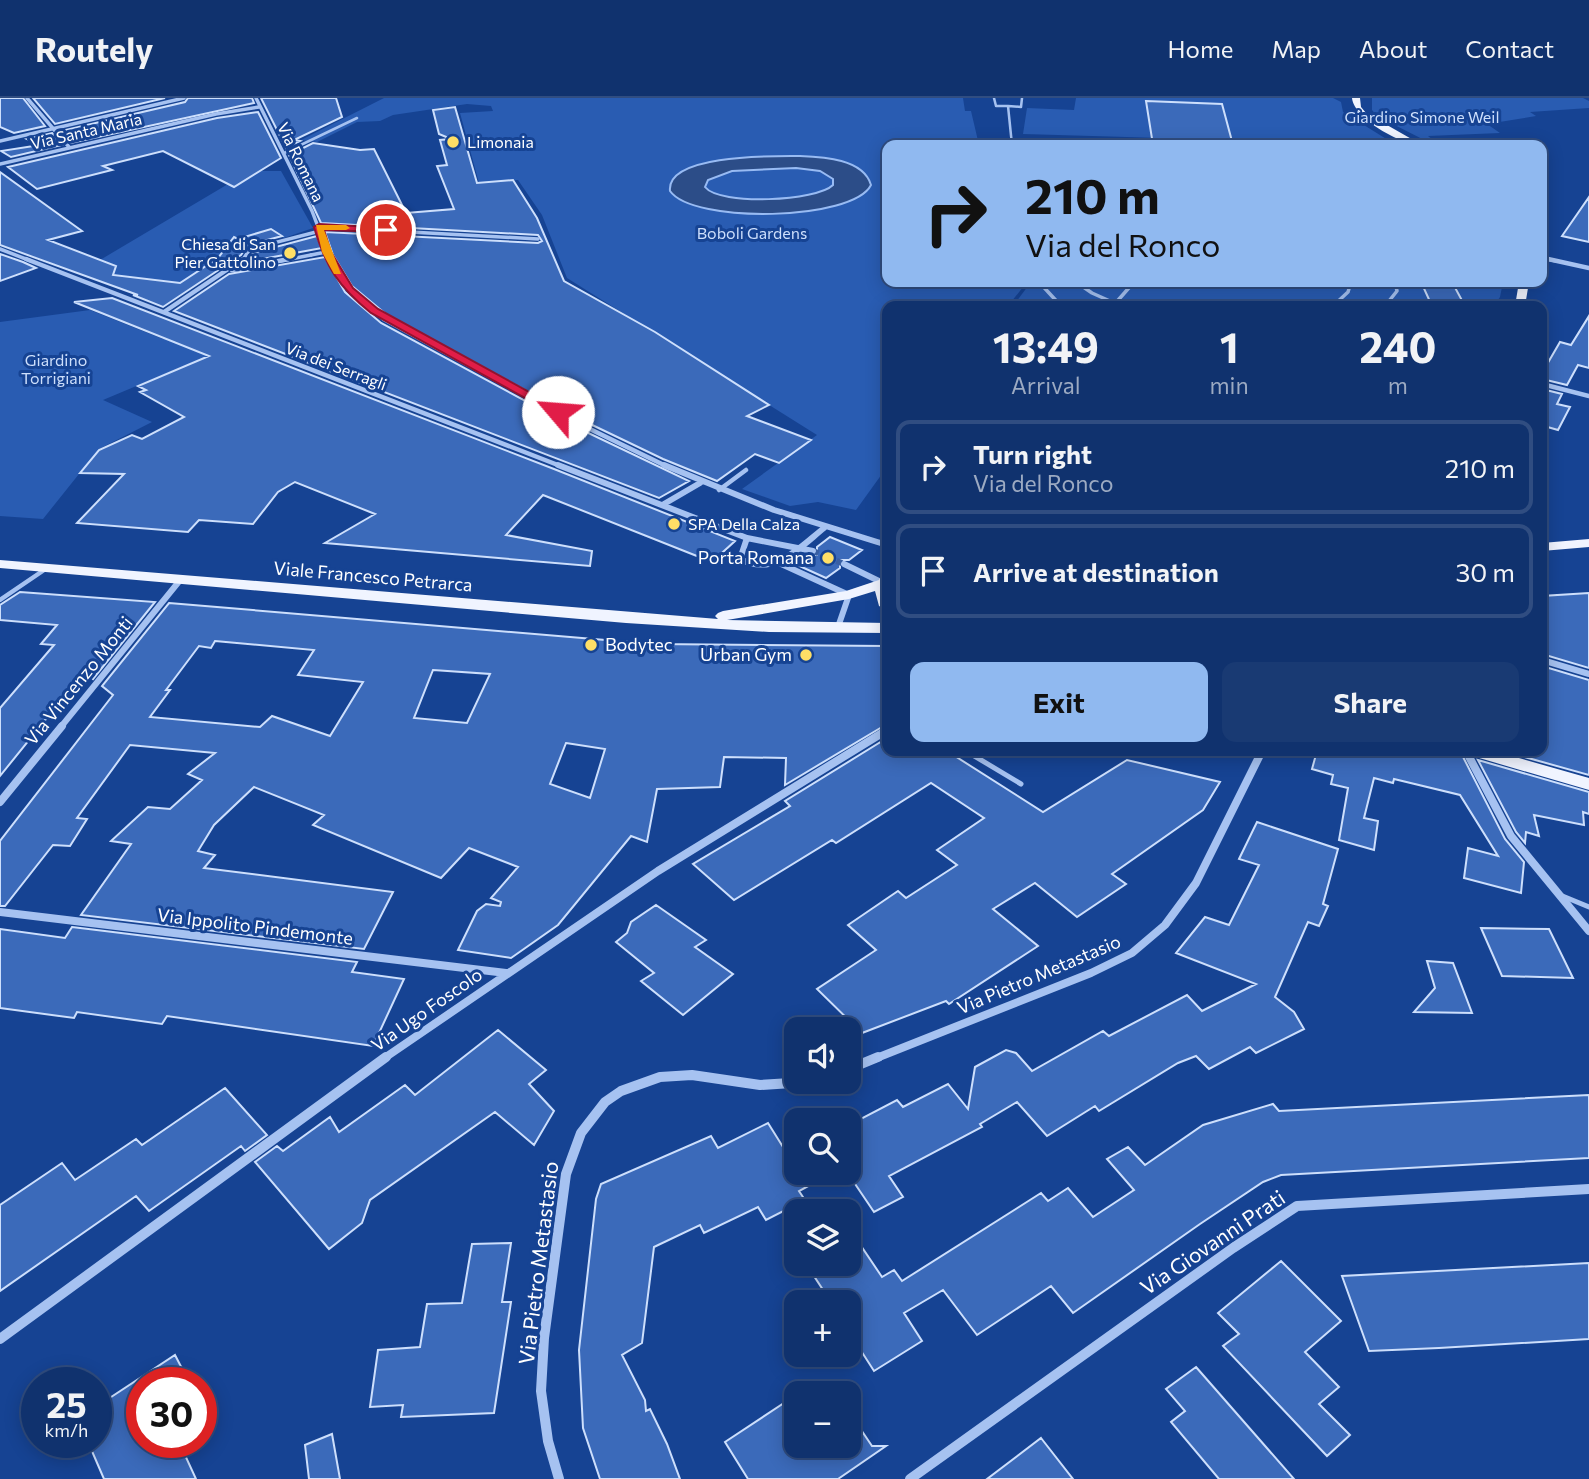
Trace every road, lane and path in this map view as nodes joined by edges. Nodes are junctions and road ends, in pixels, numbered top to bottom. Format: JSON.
{"nodes":[{"id":1,"x":27,"y":98,"type":"edge"},
{"id":2,"x":184,"y":98,"type":"edge"},
{"id":3,"x":256,"y":98,"type":"edge"},
{"id":4,"x":994,"y":98,"type":"edge"},
{"id":5,"x":1022,"y":98,"type":"edge"},
{"id":6,"x":1353,"y":99,"type":"edge"},
{"id":7,"x":1009,"y":106,"type":"junction"},
{"id":8,"x":260,"y":107,"type":"junction"},
{"id":9,"x":357,"y":118,"type":"dead end"},
{"id":10,"x":53,"y":128,"type":"junction"},
{"id":11,"x":1012,"y":140,"type":"edge"},
{"id":12,"x":1408,"y":140,"type":"edge"},
{"id":13,"x":0,"y":141,"type":"edge"},
{"id":14,"x":69,"y":148,"type":"junction"},
{"id":15,"x":284,"y":153,"type":"junction"},
{"id":16,"x":0,"y":164,"type":"edge"},
{"id":17,"x":319,"y":229,"type":"junction"},
{"id":18,"x":538,"y":239,"type":"dead end"},
{"id":19,"x":0,"y":249,"type":"edge"},
{"id":20,"x":326,"y":252,"type":"junction"},
{"id":21,"x":311,"y":255,"type":"joint"},
{"id":22,"x":1547,"y":259,"type":"edge"},
{"id":23,"x":1589,"y":268,"type":"edge"},
{"id":24,"x":228,"y":271,"type":"junction"},
{"id":25,"x":1044,"y":287,"type":"edge"},
{"id":26,"x":1084,"y":287,"type":"edge"},
{"id":27,"x":1130,"y":287,"type":"edge"},
{"id":28,"x":1350,"y":287,"type":"edge"},
{"id":29,"x":1057,"y":301,"type":"edge"},
{"id":30,"x":1107,"y":301,"type":"edge"},
{"id":31,"x":1117,"y":301,"type":"edge"},
{"id":32,"x":1338,"y":301,"type":"edge"},
{"id":33,"x":164,"y":312,"type":"junction"},
{"id":34,"x":1547,"y":385,"type":"edge"},
{"id":35,"x":1589,"y":396,"type":"edge"},
{"id":36,"x":746,"y":470,"type":"dead end"},
{"id":37,"x":700,"y":482,"type":"junction"},
{"id":38,"x":719,"y":489,"type":"junction"},
{"id":39,"x":664,"y":505,"type":"junction"},
{"id":40,"x":824,"y":528,"type":"junction"},
{"id":41,"x":747,"y":538,"type":"junction"},
{"id":42,"x":1589,"y":543,"type":"edge"},
{"id":43,"x":882,"y":544,"type":"edge"},
{"id":44,"x":800,"y":547,"type":"junction"},
{"id":45,"x":1547,"y":547,"type":"edge"},
{"id":46,"x":813,"y":551,"type":"tunnel mouth"},
{"id":47,"x":779,"y":563,"type":"junction"},
{"id":48,"x":0,"y":564,"type":"edge"},
{"id":49,"x":844,"y":564,"type":"tunnel mouth"},
{"id":50,"x":47,"y":568,"type":"junction"},
{"id":51,"x":181,"y":579,"type":"junction"},
{"id":52,"x":882,"y":579,"type":"edge"},
{"id":53,"x":882,"y":581,"type":"edge"},
{"id":54,"x":849,"y":595,"type":"junction"},
{"id":55,"x":0,"y":600,"type":"edge"},
{"id":56,"x":695,"y":621,"type":"junction"},
{"id":57,"x":838,"y":627,"type":"junction"},
{"id":58,"x":882,"y":628,"type":"edge"},
{"id":59,"x":1547,"y":661,"type":"edge"},
{"id":60,"x":1589,"y":674,"type":"edge"},
{"id":61,"x":882,"y":733,"type":"edge"},
{"id":62,"x":973,"y":756,"type":"edge"},
{"id":63,"x":1259,"y":756,"type":"edge"},
{"id":64,"x":1469,"y":756,"type":"edge"},
{"id":65,"x":1492,"y":756,"type":"edge"},
{"id":66,"x":1021,"y":784,"type":"dead end"},
{"id":67,"x":1589,"y":784,"type":"edge"},
{"id":68,"x":0,"y":803,"type":"edge"},
{"id":69,"x":1560,"y":895,"type":"junction"},
{"id":70,"x":1589,"y":907,"type":"edge"},
{"id":71,"x":0,"y":912,"type":"edge"},
{"id":72,"x":1589,"y":931,"type":"edge"},
{"id":73,"x":507,"y":973,"type":"junction"},
{"id":74,"x":861,"y":1064,"type":"edge"},
{"id":75,"x":784,"y":1085,"type":"edge"},
{"id":76,"x":1589,"y":1189,"type":"edge"},
{"id":77,"x":0,"y":1339,"type":"edge"},
{"id":78,"x":559,"y":1479,"type":"edge"},
{"id":79,"x":910,"y":1479,"type":"edge"}],
"edges":[{"from":1,"to":10,"type":"street"},
{"from":2,"to":10,"type":"street"},
{"from":3,"to":8,"type":"street","name":"Via Romana"},
{"from":4,"to":7,"type":"lane"},
{"from":5,"to":7,"type":"lane"},
{"from":6,"to":12,"type":"main road"},
{"from":7,"to":11,"type":"lane"},
{"from":8,"to":14,"type":"street","name":"Via Santa Maria"},
{"from":8,"to":15,"type":"street","name":"Via Romana"},
{"from":9,"to":15,"type":"lane"},
{"from":10,"to":13,"type":"street"},
{"from":10,"to":14,"type":"street"},
{"from":14,"to":16,"type":"street","name":"Via Santa Maria"},
{"from":15,"to":17,"type":"street","name":"Via Romana"},
{"from":17,"to":18,"type":"street"},
{"from":17,"to":20,"type":"street","name":"Via Romana"},
{"from":17,"to":24,"type":"street"},
{"from":19,"to":33,"type":"street","name":"Via dei Serragli"},
{"from":20,"to":21,"type":"street"},
{"from":20,"to":37,"type":"street","name":"Via Romana"},
{"from":21,"to":24,"type":"street"},
{"from":22,"to":23,"type":"street"},
{"from":24,"to":33,"type":"street"},
{"from":25,"to":29,"type":"lane"},
{"from":26,"to":30,"type":"lane"},
{"from":27,"to":31,"type":"lane"},
{"from":28,"to":32,"type":"lane"},
{"from":33,"to":39,"type":"street","name":"Via dei Serragli"},
{"from":34,"to":35,"type":"street"},
{"from":36,"to":38,"type":"lane"},
{"from":37,"to":38,"type":"street","name":"Via Romana"},
{"from":37,"to":39,"type":"street"},
{"from":38,"to":40,"type":"street","name":"Via Romana"},
{"from":39,"to":41,"type":"street","name":"Via dei Serragli"},
{"from":40,"to":43,"type":"street","name":"Via Romana"},
{"from":40,"to":44,"type":"street"},
{"from":41,"to":44,"type":"street","name":"Via dei Serragli"},
{"from":41,"to":47,"type":"street"},
{"from":42,"to":45,"type":"main road"},
{"from":44,"to":46,"type":"street","name":"Via dei Serragli"},
{"from":44,"to":47,"type":"street"},
{"from":47,"to":54,"type":"street"},
{"from":48,"to":50,"type":"main road","name":"Viale Francesco Petrarca"},
{"from":49,"to":52,"type":"street"},
{"from":50,"to":51,"type":"main road","name":"Viale Francesco Petrarca"},
{"from":50,"to":55,"type":"lane"},
{"from":51,"to":56,"type":"main road","name":"Viale Francesco Petrarca"},
{"from":51,"to":68,"type":"street","name":"Via Vincenzo Monti"},
{"from":53,"to":54,"type":"main road","name":"Viale Francesco Petrarca"},
{"from":54,"to":56,"type":"main road","name":"Viale Francesco Petrarca"},
{"from":54,"to":57,"type":"street"},
{"from":56,"to":57,"type":"main road","name":"Viale Francesco Petrarca"},
{"from":57,"to":58,"type":"main road","name":"Viale Francesco Petrarca"},
{"from":59,"to":60,"type":"street"},
{"from":61,"to":73,"type":"street","name":"Via Ugo Foscolo"},
{"from":62,"to":66,"type":"lane"},
{"from":63,"to":74,"type":"street","name":"Via Pietro Metastasio"},
{"from":64,"to":69,"type":"street"},
{"from":65,"to":67,"type":"main road"},
{"from":69,"to":70,"type":"lane"},
{"from":69,"to":72,"type":"street"},
{"from":71,"to":73,"type":"street","name":"Via Ippolito Pindemonte"},
{"from":73,"to":77,"type":"street","name":"Via Ugo Foscolo"},
{"from":75,"to":78,"type":"street","name":"Via Pietro Metastasio"},
{"from":76,"to":79,"type":"street","name":"Via Giovanni Prati"}]}
